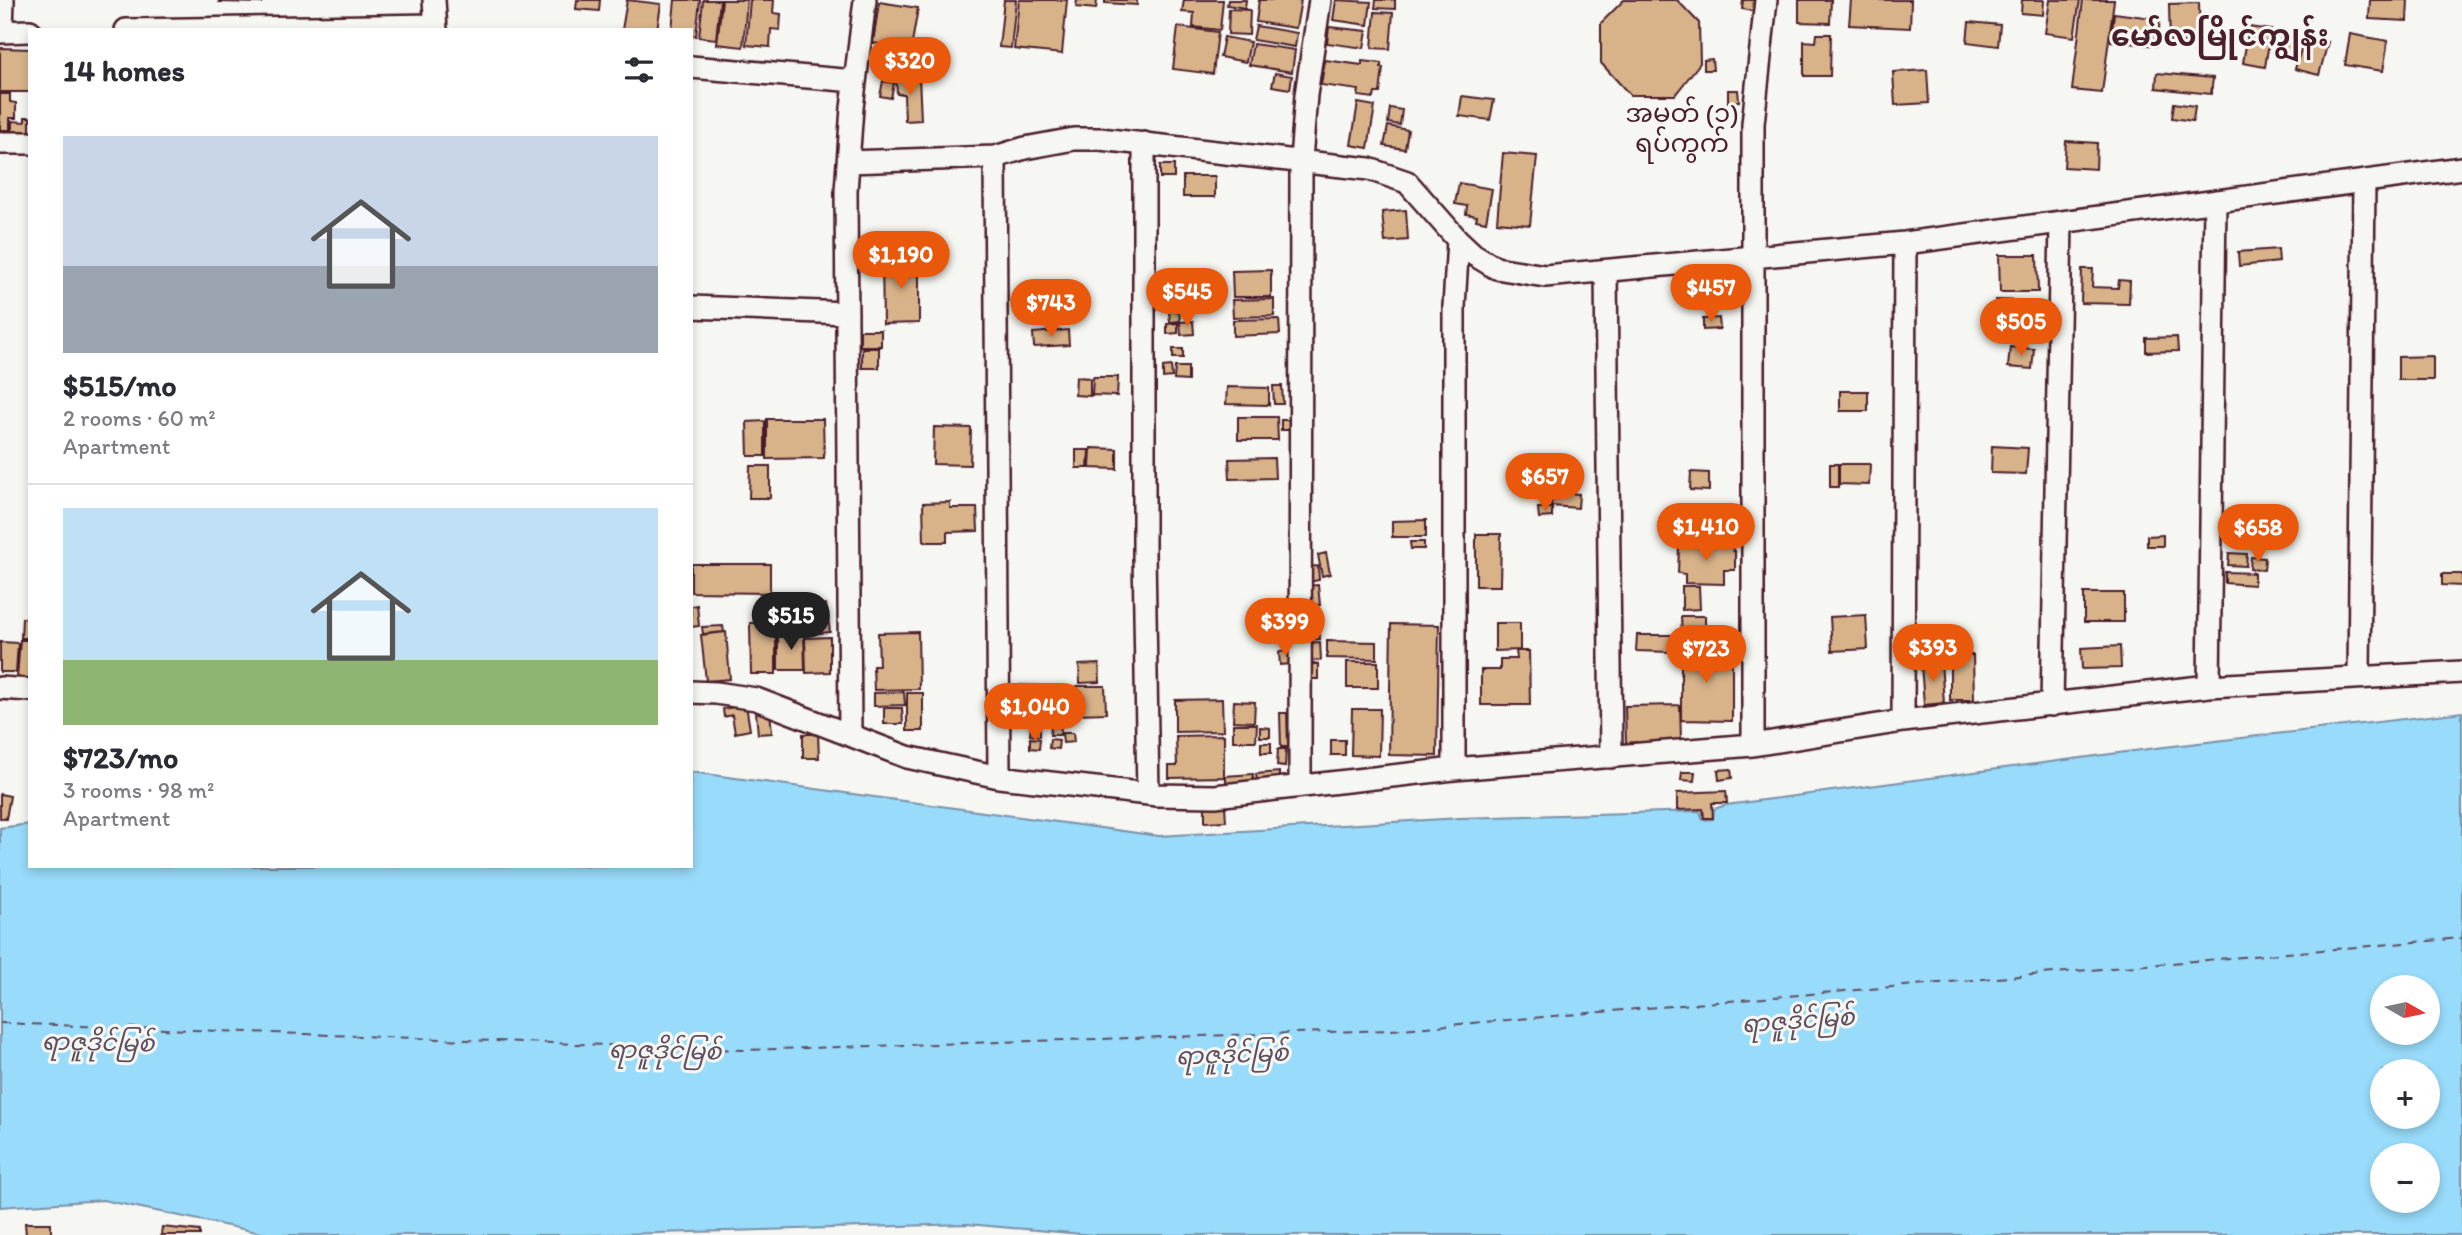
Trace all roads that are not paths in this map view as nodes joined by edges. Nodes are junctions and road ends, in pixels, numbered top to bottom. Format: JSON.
{"nodes":[{"id":1,"x":3,"y":0,"type":"edge"},
{"id":2,"x":434,"y":0,"type":"edge"},
{"id":3,"x":865,"y":0,"type":"edge"},
{"id":4,"x":1320,"y":0,"type":"edge"},
{"id":5,"x":1766,"y":0,"type":"edge"},
{"id":6,"x":435,"y":27,"type":"edge"},
{"id":7,"x":332,"y":28,"type":"edge"},
{"id":8,"x":28,"y":31,"type":"edge"},
{"id":9,"x":1,"y":32,"type":"edge"},
{"id":10,"x":693,"y":67,"type":"edge"},
{"id":11,"x":855,"y":81,"type":"junction"},
{"id":12,"x":0,"y":143,"type":"edge"},
{"id":13,"x":28,"y":143,"type":"edge"},
{"id":14,"x":1144,"y":144,"type":"junction"},
{"id":15,"x":995,"y":158,"type":"junction"},
{"id":16,"x":1301,"y":160,"type":"junction"},
{"id":17,"x":848,"y":162,"type":"junction"},
{"id":18,"x":2462,"y":168,"type":"edge"},
{"id":19,"x":2364,"y":181,"type":"junction"},
{"id":20,"x":2215,"y":201,"type":"junction"},
{"id":21,"x":2061,"y":222,"type":"junction"},
{"id":22,"x":1458,"y":240,"type":"junction"},
{"id":23,"x":1905,"y":243,"type":"junction"},
{"id":24,"x":1753,"y":258,"type":"junction"},
{"id":25,"x":1606,"y":271,"type":"junction"},
{"id":26,"x":693,"y":307,"type":"edge"},
{"id":27,"x":847,"y":313,"type":"junction"},
{"id":28,"x":2462,"y":672,"type":"edge"},
{"id":29,"x":2359,"y":677,"type":"junction"},
{"id":30,"x":2208,"y":686,"type":"junction"},
{"id":31,"x":0,"y":688,"type":"edge"},
{"id":32,"x":28,"y":690,"type":"edge"},
{"id":33,"x":693,"y":692,"type":"edge"},
{"id":34,"x":2052,"y":705,"type":"junction"},
{"id":35,"x":1903,"y":721,"type":"junction"},
{"id":36,"x":850,"y":734,"type":"junction"},
{"id":37,"x":1753,"y":745,"type":"junction"},
{"id":38,"x":1611,"y":757,"type":"junction"},
{"id":39,"x":1454,"y":769,"type":"junction"},
{"id":40,"x":999,"y":777,"type":"junction"},
{"id":41,"x":1300,"y":785,"type":"junction"},
{"id":42,"x":1148,"y":794,"type":"junction"}],
"edges":[{"from":1,"to":9,"type":"street"},
{"from":2,"to":6,"type":"street"},
{"from":3,"to":11,"type":"street"},
{"from":4,"to":16,"type":"street"},
{"from":5,"to":24,"type":"street"},
{"from":6,"to":7,"type":"street"},
{"from":8,"to":9,"type":"street"},
{"from":10,"to":11,"type":"street"},
{"from":11,"to":17,"type":"street"},
{"from":12,"to":13,"type":"street"},
{"from":14,"to":15,"type":"street"},
{"from":14,"to":16,"type":"street"},
{"from":14,"to":42,"type":"street"},
{"from":15,"to":17,"type":"street"},
{"from":15,"to":40,"type":"street"},
{"from":16,"to":22,"type":"street"},
{"from":16,"to":41,"type":"street"},
{"from":17,"to":27,"type":"street"},
{"from":18,"to":19,"type":"street"},
{"from":19,"to":20,"type":"street"},
{"from":19,"to":29,"type":"street"},
{"from":20,"to":21,"type":"street"},
{"from":20,"to":30,"type":"street"},
{"from":21,"to":23,"type":"street"},
{"from":21,"to":34,"type":"street"},
{"from":22,"to":25,"type":"street"},
{"from":22,"to":39,"type":"street"},
{"from":23,"to":24,"type":"street"},
{"from":23,"to":35,"type":"street"},
{"from":24,"to":25,"type":"street"},
{"from":24,"to":37,"type":"street"},
{"from":25,"to":38,"type":"street"},
{"from":26,"to":27,"type":"street"},
{"from":27,"to":36,"type":"street"},
{"from":28,"to":29,"type":"street"},
{"from":29,"to":30,"type":"street"},
{"from":30,"to":34,"type":"street"},
{"from":31,"to":32,"type":"street"},
{"from":33,"to":36,"type":"street"},
{"from":34,"to":35,"type":"street"},
{"from":35,"to":37,"type":"street"},
{"from":36,"to":40,"type":"street"},
{"from":37,"to":38,"type":"street"},
{"from":38,"to":39,"type":"street"},
{"from":39,"to":41,"type":"street"},
{"from":40,"to":42,"type":"street"},
{"from":41,"to":42,"type":"street"}]}
